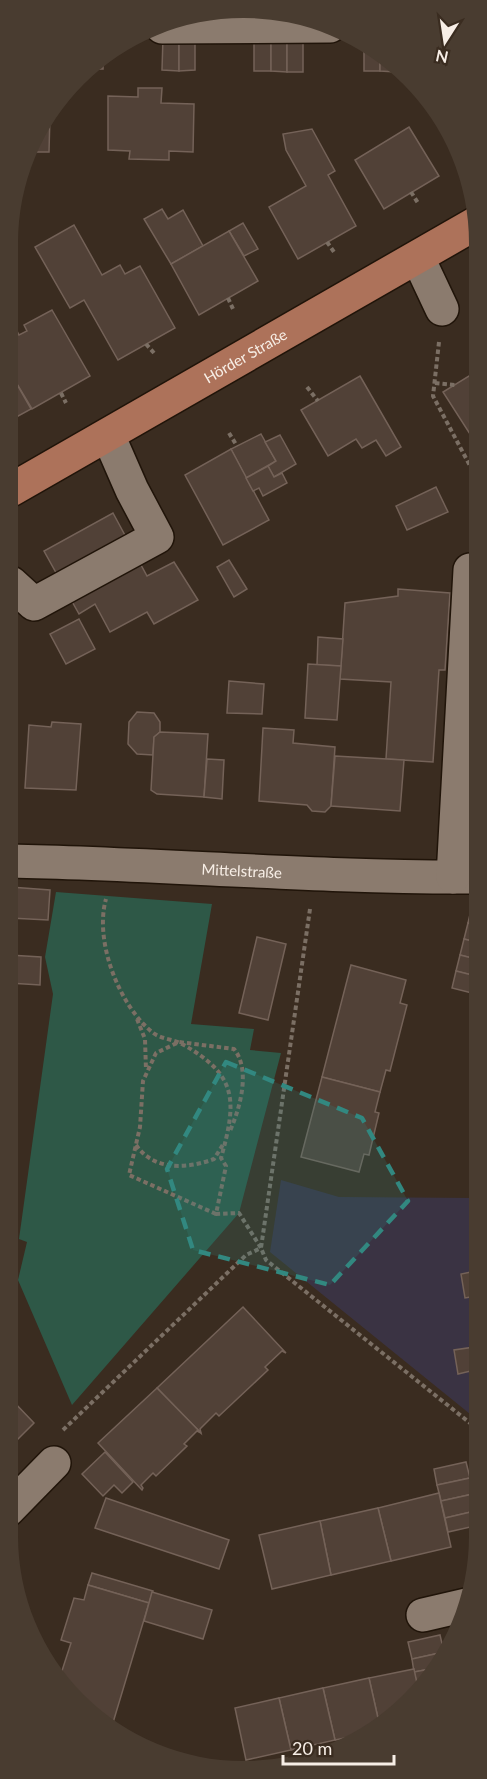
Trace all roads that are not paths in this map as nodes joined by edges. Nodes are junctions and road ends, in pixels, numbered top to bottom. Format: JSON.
{"nodes":[{"id":1,"x":303,"y":26,"type":"edge"},
{"id":2,"x":182,"y":27,"type":"edge"},
{"id":3,"x":469,"y":227,"type":"edge"},
{"id":4,"x":418,"y":258,"type":"junction"},
{"id":5,"x":442,"y":309,"type":"road end"},
{"id":6,"x":108,"y":435,"type":"junction"},
{"id":7,"x":18,"y":486,"type":"edge"},
{"id":8,"x":18,"y":589,"type":"edge"},
{"id":9,"x":469,"y":631,"type":"edge"},
{"id":10,"x":18,"y":861,"type":"edge"},
{"id":11,"x":465,"y":877,"type":"edge"},
{"id":12,"x":54,"y":1463,"type":"road end"},
{"id":13,"x":18,"y":1500,"type":"edge"},
{"id":14,"x":457,"y":1607,"type":"edge"},
{"id":15,"x":423,"y":1615,"type":"dead end"}],
"edges":[{"from":1,"to":2,"type":"street"},
{"from":3,"to":4,"type":"main road","name":"Hörder Straße"},
{"from":4,"to":5,"type":"street"},
{"from":4,"to":6,"type":"main road","name":"Hörder Straße"},
{"from":6,"to":7,"type":"main road","name":"Hörder Straße"},
{"from":6,"to":8,"type":"street"},
{"from":9,"to":11,"type":"street"},
{"from":10,"to":11,"type":"street","name":"Mittelstraße"},
{"from":12,"to":13,"type":"street"},
{"from":14,"to":15,"type":"street"}]}
